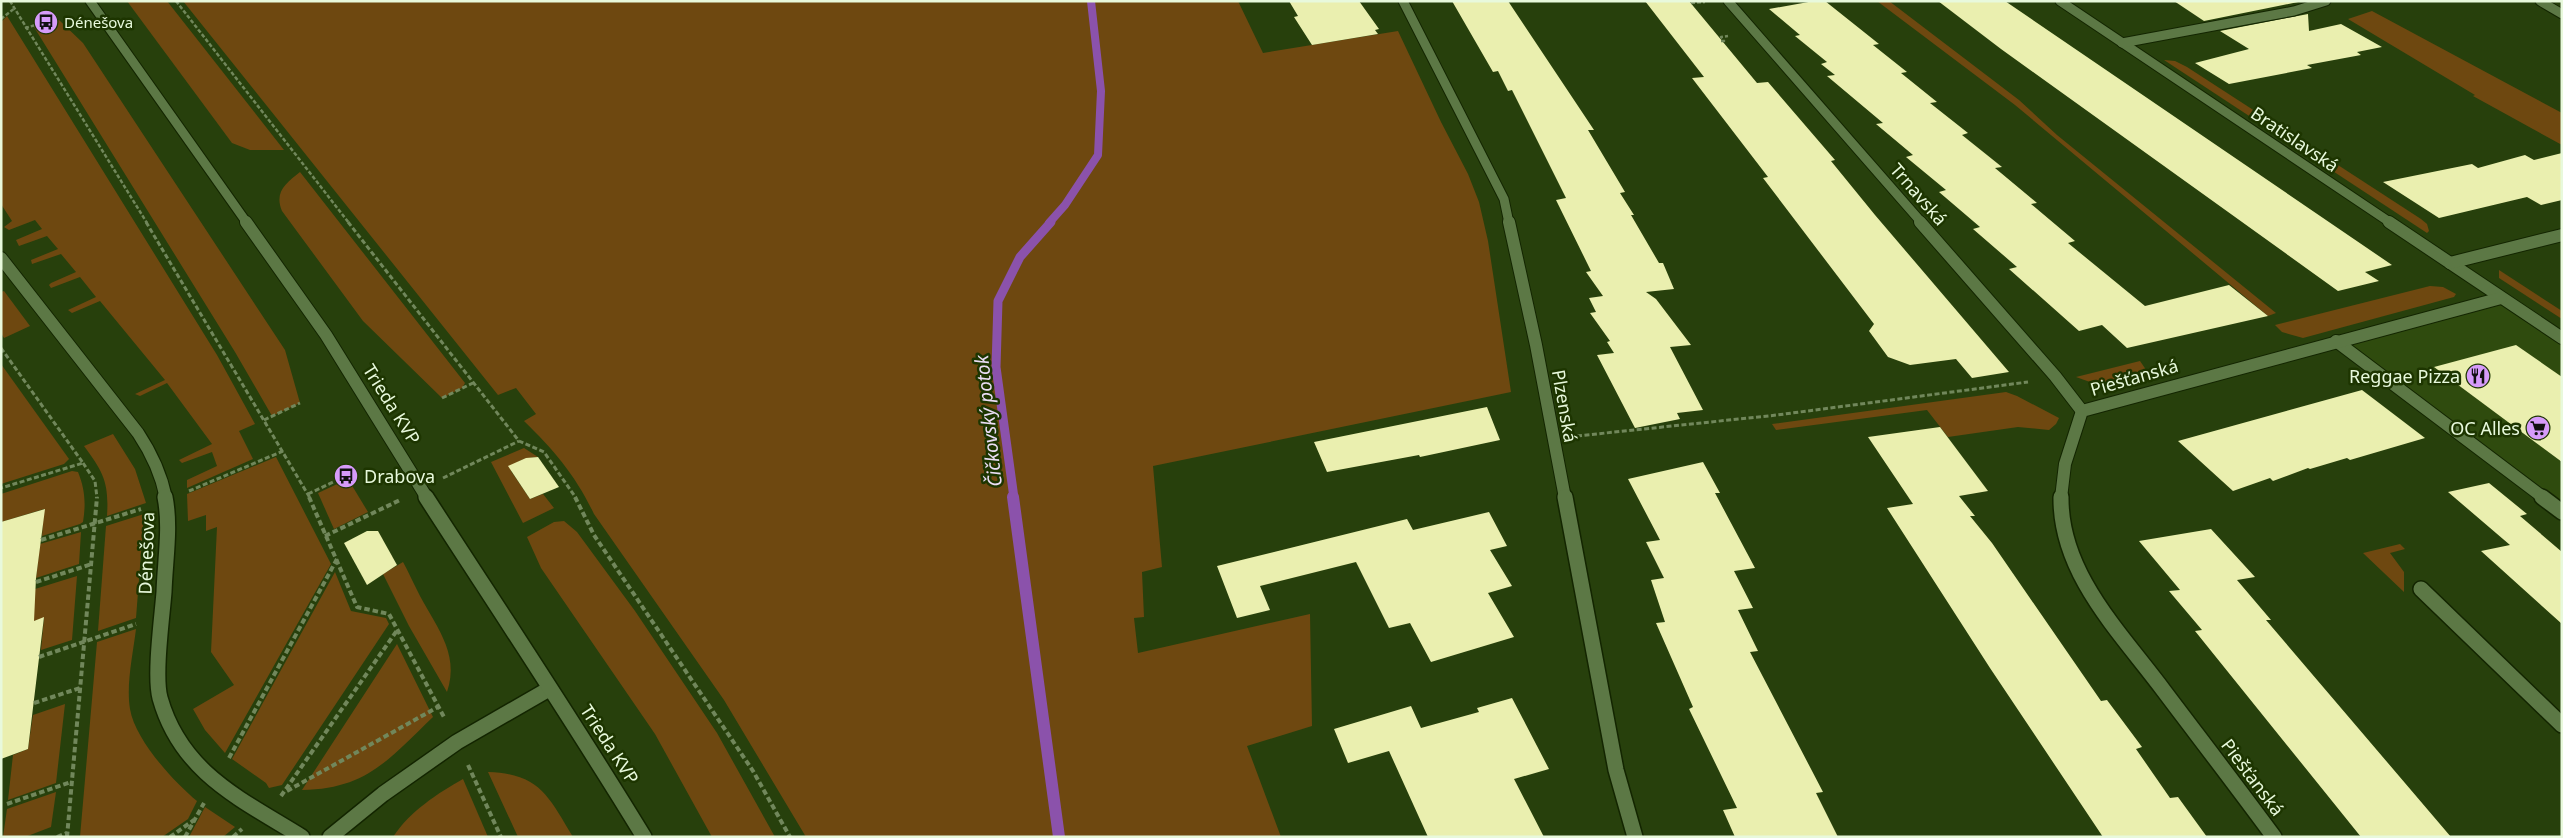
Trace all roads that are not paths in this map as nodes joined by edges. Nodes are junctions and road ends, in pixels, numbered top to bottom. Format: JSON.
{"nodes":[{"id":1,"x":90,"y":1,"type":"edge"},
{"id":2,"x":1403,"y":1,"type":"edge"},
{"id":3,"x":1728,"y":1,"type":"edge"},
{"id":4,"x":2060,"y":1,"type":"edge"},
{"id":5,"x":2326,"y":1,"type":"edge"},
{"id":6,"x":2540,"y":1,"type":"edge"},
{"id":7,"x":2562,"y":14,"type":"edge"},
{"id":8,"x":2122,"y":43,"type":"junction"},
{"id":9,"x":2562,"y":236,"type":"edge"},
{"id":10,"x":1,"y":258,"type":"edge"},
{"id":11,"x":2450,"y":263,"type":"junction"},
{"id":12,"x":2501,"y":298,"type":"junction"},
{"id":13,"x":2562,"y":338,"type":"edge"},
{"id":14,"x":2336,"y":340,"type":"junction"},
{"id":15,"x":2082,"y":411,"type":"junction"},
{"id":16,"x":2562,"y":512,"type":"edge"},
{"id":17,"x":2421,"y":589,"type":"dead end"},
{"id":18,"x":549,"y":689,"type":"junction"},
{"id":19,"x":2562,"y":725,"type":"edge"},
{"id":20,"x":302,"y":837,"type":"edge"},
{"id":21,"x":330,"y":837,"type":"edge"},
{"id":22,"x":644,"y":837,"type":"edge"},
{"id":23,"x":1635,"y":837,"type":"edge"},
{"id":24,"x":2274,"y":837,"type":"edge"}],
"edges":[{"from":1,"to":18,"type":"street","name":"Trieda KVP"},
{"from":2,"to":23,"type":"street","name":"Plzenská"},
{"from":3,"to":15,"type":"street","name":"Trnavská"},
{"from":4,"to":8,"type":"street","name":"Bratislavská"},
{"from":5,"to":8,"type":"street"},
{"from":6,"to":7,"type":"street"},
{"from":8,"to":11,"type":"street","name":"Bratislavská"},
{"from":9,"to":11,"type":"street"},
{"from":10,"to":20,"type":"street","name":"Dénešova"},
{"from":11,"to":12,"type":"street","name":"Bratislavská"},
{"from":12,"to":13,"type":"street","name":"Bratislavská"},
{"from":12,"to":14,"type":"street","name":"Piešťanská"},
{"from":14,"to":15,"type":"street","name":"Piešťanská"},
{"from":14,"to":16,"type":"street"},
{"from":15,"to":24,"type":"street","name":"Piešťanská"},
{"from":17,"to":19,"type":"street"},
{"from":18,"to":21,"type":"street"},
{"from":18,"to":22,"type":"street","name":"Trieda KVP"}]}
